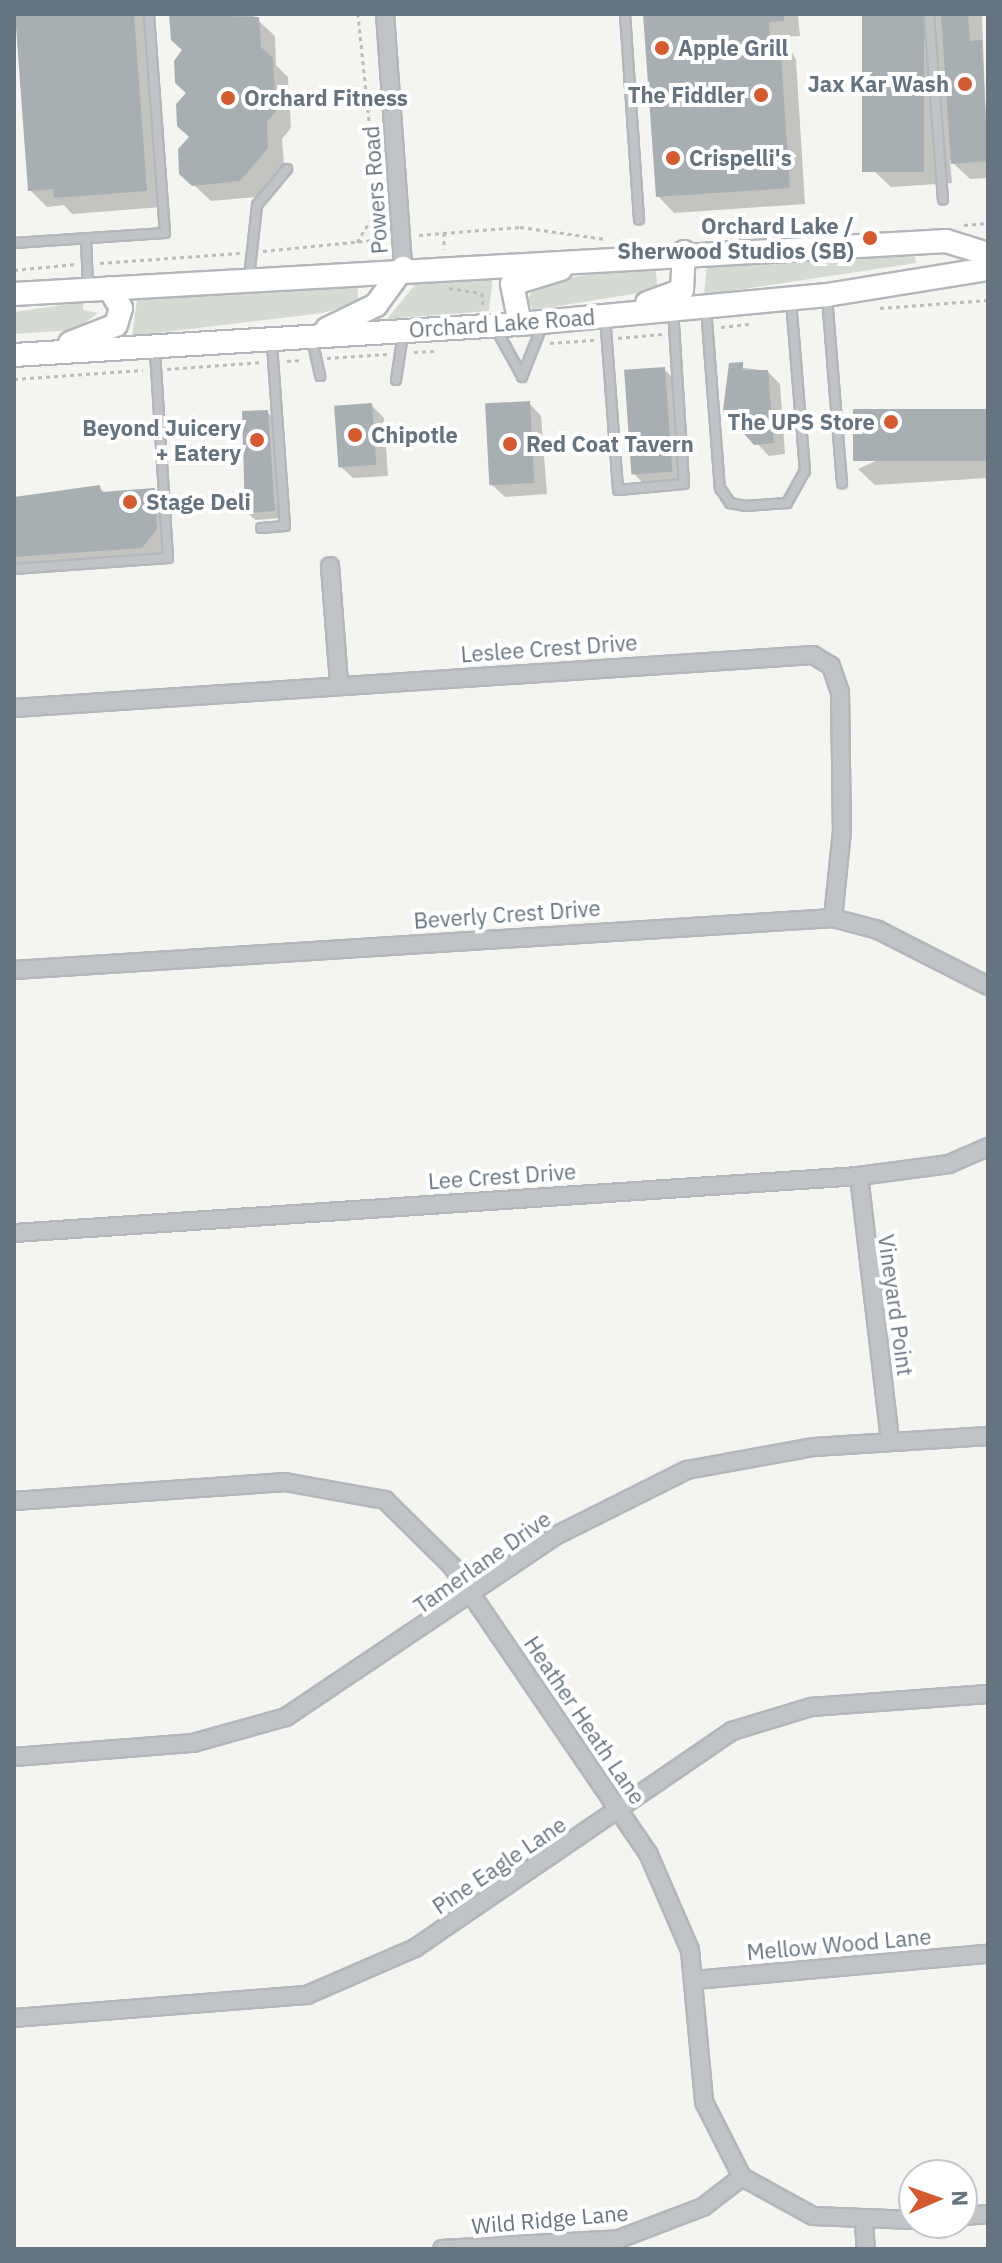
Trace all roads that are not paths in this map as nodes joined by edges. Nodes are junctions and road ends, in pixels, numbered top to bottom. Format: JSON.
{"nodes":[{"id":1,"x":149,"y":14,"type":"edge"},
{"id":2,"x":385,"y":14,"type":"edge"},
{"id":3,"x":625,"y":14,"type":"edge"},
{"id":4,"x":929,"y":14,"type":"edge"},
{"id":5,"x":287,"y":169,"type":"dead end"},
{"id":6,"x":943,"y":199,"type":"dead end"},
{"id":7,"x":639,"y":220,"type":"dead end"},
{"id":8,"x":952,"y":233,"type":"junction"},
{"id":9,"x":86,"y":239,"type":"junction"},
{"id":10,"x":14,"y":243,"type":"edge"},
{"id":11,"x":684,"y":252,"type":"junction"},
{"id":12,"x":641,"y":254,"type":"junction"},
{"id":13,"x":988,"y":254,"type":"edge"},
{"id":14,"x":403,"y":268,"type":"junction"},
{"id":15,"x":988,"y":269,"type":"edge"},
{"id":16,"x":249,"y":278,"type":"junction"},
{"id":17,"x":890,"y":287,"type":"junction"},
{"id":18,"x":99,"y":289,"type":"junction"},
{"id":19,"x":14,"y":294,"type":"edge"},
{"id":20,"x":827,"y":295,"type":"junction"},
{"id":21,"x":791,"y":299,"type":"junction"},
{"id":22,"x":706,"y":307,"type":"junction"},
{"id":23,"x":673,"y":310,"type":"junction"},
{"id":24,"x":608,"y":315,"type":"junction"},
{"id":25,"x":488,"y":318,"type":"junction"},
{"id":26,"x":544,"y":322,"type":"junction"},
{"id":27,"x":520,"y":324,"type":"junction"},
{"id":28,"x":404,"y":330,"type":"junction"},
{"id":29,"x":311,"y":336,"type":"junction"},
{"id":30,"x":271,"y":338,"type":"junction"},
{"id":31,"x":155,"y":345,"type":"junction"},
{"id":32,"x":24,"y":354,"type":"edge"},
{"id":33,"x":320,"y":376,"type":"dead end"},
{"id":34,"x":396,"y":380,"type":"dead end"},
{"id":35,"x":842,"y":483,"type":"dead end"},
{"id":36,"x":261,"y":528,"type":"dead end"},
{"id":37,"x":330,"y":566,"type":"dead end"},
{"id":38,"x":14,"y":569,"type":"edge"},
{"id":39,"x":339,"y":683,"type":"junction"},
{"id":40,"x":14,"y":708,"type":"edge"},
{"id":41,"x":833,"y":918,"type":"junction"},
{"id":42,"x":14,"y":970,"type":"edge"},
{"id":43,"x":988,"y":986,"type":"edge"},
{"id":44,"x":988,"y":1147,"type":"edge"},
{"id":45,"x":859,"y":1176,"type":"junction"},
{"id":46,"x":14,"y":1233,"type":"edge"},
{"id":47,"x":988,"y":1436,"type":"edge"},
{"id":48,"x":890,"y":1441,"type":"junction"},
{"id":49,"x":14,"y":1501,"type":"edge"},
{"id":50,"x":473,"y":1596,"type":"junction"},
{"id":51,"x":988,"y":1694,"type":"edge"},
{"id":52,"x":14,"y":1757,"type":"edge"},
{"id":53,"x":618,"y":1808,"type":"junction"},
{"id":54,"x":988,"y":1954,"type":"edge"},
{"id":55,"x":694,"y":1980,"type":"junction"},
{"id":56,"x":14,"y":2018,"type":"edge"},
{"id":57,"x":742,"y":2177,"type":"junction"},
{"id":58,"x":898,"y":2221,"type":"edge"},
{"id":59,"x":864,"y":2223,"type":"junction"},
{"id":60,"x":442,"y":2249,"type":"edge"},
{"id":61,"x":866,"y":2249,"type":"edge"}],
"edges":[{"from":1,"to":9,"type":"lane"},
{"from":2,"to":14,"type":"street","name":"Powers Road"},
{"from":3,"to":7,"type":"lane"},
{"from":4,"to":6,"type":"lane"},
{"from":5,"to":16,"type":"lane"},
{"from":8,"to":11,"type":"main road"},
{"from":8,"to":13,"type":"main road"},
{"from":8,"to":17,"type":"main road"},
{"from":9,"to":10,"type":"lane"},
{"from":9,"to":18,"type":"lane"},
{"from":11,"to":12,"type":"main road"},
{"from":11,"to":24,"type":"main road"},
{"from":12,"to":14,"type":"main road"},
{"from":12,"to":27,"type":"main road"},
{"from":14,"to":16,"type":"main road"},
{"from":14,"to":29,"type":"main road"},
{"from":15,"to":17,"type":"main road","name":"Orchard Lake Road"},
{"from":16,"to":18,"type":"main road"},
{"from":17,"to":20,"type":"main road","name":"Orchard Lake Road"},
{"from":18,"to":19,"type":"main road"},
{"from":18,"to":32,"type":"main road"},
{"from":20,"to":21,"type":"main road","name":"Orchard Lake Road"},
{"from":20,"to":35,"type":"lane"},
{"from":21,"to":22,"type":"main road","name":"Orchard Lake Road"},
{"from":21,"to":22,"type":"lane"},
{"from":22,"to":23,"type":"main road","name":"Orchard Lake Road"},
{"from":23,"to":24,"type":"main road","name":"Orchard Lake Road"},
{"from":23,"to":24,"type":"lane"},
{"from":24,"to":26,"type":"main road","name":"Orchard Lake Road"},
{"from":25,"to":26,"type":"lane"},
{"from":25,"to":27,"type":"main road","name":"Orchard Lake Road"},
{"from":25,"to":28,"type":"main road","name":"Orchard Lake Road"},
{"from":26,"to":27,"type":"main road","name":"Orchard Lake Road"},
{"from":28,"to":29,"type":"main road","name":"Orchard Lake Road"},
{"from":28,"to":34,"type":"lane"},
{"from":29,"to":30,"type":"main road","name":"Orchard Lake Road"},
{"from":29,"to":33,"type":"lane"},
{"from":30,"to":31,"type":"main road","name":"Orchard Lake Road"},
{"from":30,"to":36,"type":"lane"},
{"from":31,"to":32,"type":"main road","name":"Orchard Lake Road"},
{"from":31,"to":38,"type":"lane"},
{"from":37,"to":39,"type":"street"},
{"from":39,"to":40,"type":"street","name":"Leslee Crest Drive"},
{"from":39,"to":41,"type":"street","name":"Leslee Crest Drive"},
{"from":41,"to":42,"type":"street","name":"Beverly Crest Drive"},
{"from":41,"to":43,"type":"street","name":"Beverly Crest Drive"},
{"from":44,"to":45,"type":"street","name":"Lee Crest Drive"},
{"from":45,"to":46,"type":"street","name":"Lee Crest Drive"},
{"from":45,"to":48,"type":"street","name":"Vineyard Point"},
{"from":47,"to":48,"type":"street","name":"Tamerlane Drive"},
{"from":48,"to":50,"type":"street","name":"Tamerlane Drive"},
{"from":49,"to":50,"type":"street","name":"Heather Heath Lane"},
{"from":50,"to":52,"type":"street","name":"Tamerlane Drive"},
{"from":50,"to":53,"type":"street","name":"Heather Heath Lane"},
{"from":51,"to":53,"type":"street","name":"Pine Eagle Lane"},
{"from":53,"to":55,"type":"street","name":"Heather Heath Lane"},
{"from":53,"to":56,"type":"street","name":"Pine Eagle Lane"},
{"from":54,"to":55,"type":"street","name":"Mellow Wood Lane"},
{"from":55,"to":57,"type":"street","name":"Heather Heath Lane"},
{"from":57,"to":59,"type":"street"},
{"from":57,"to":60,"type":"street","name":"Wild Ridge Lane"},
{"from":58,"to":59,"type":"street"},
{"from":59,"to":61,"type":"street"}]}
